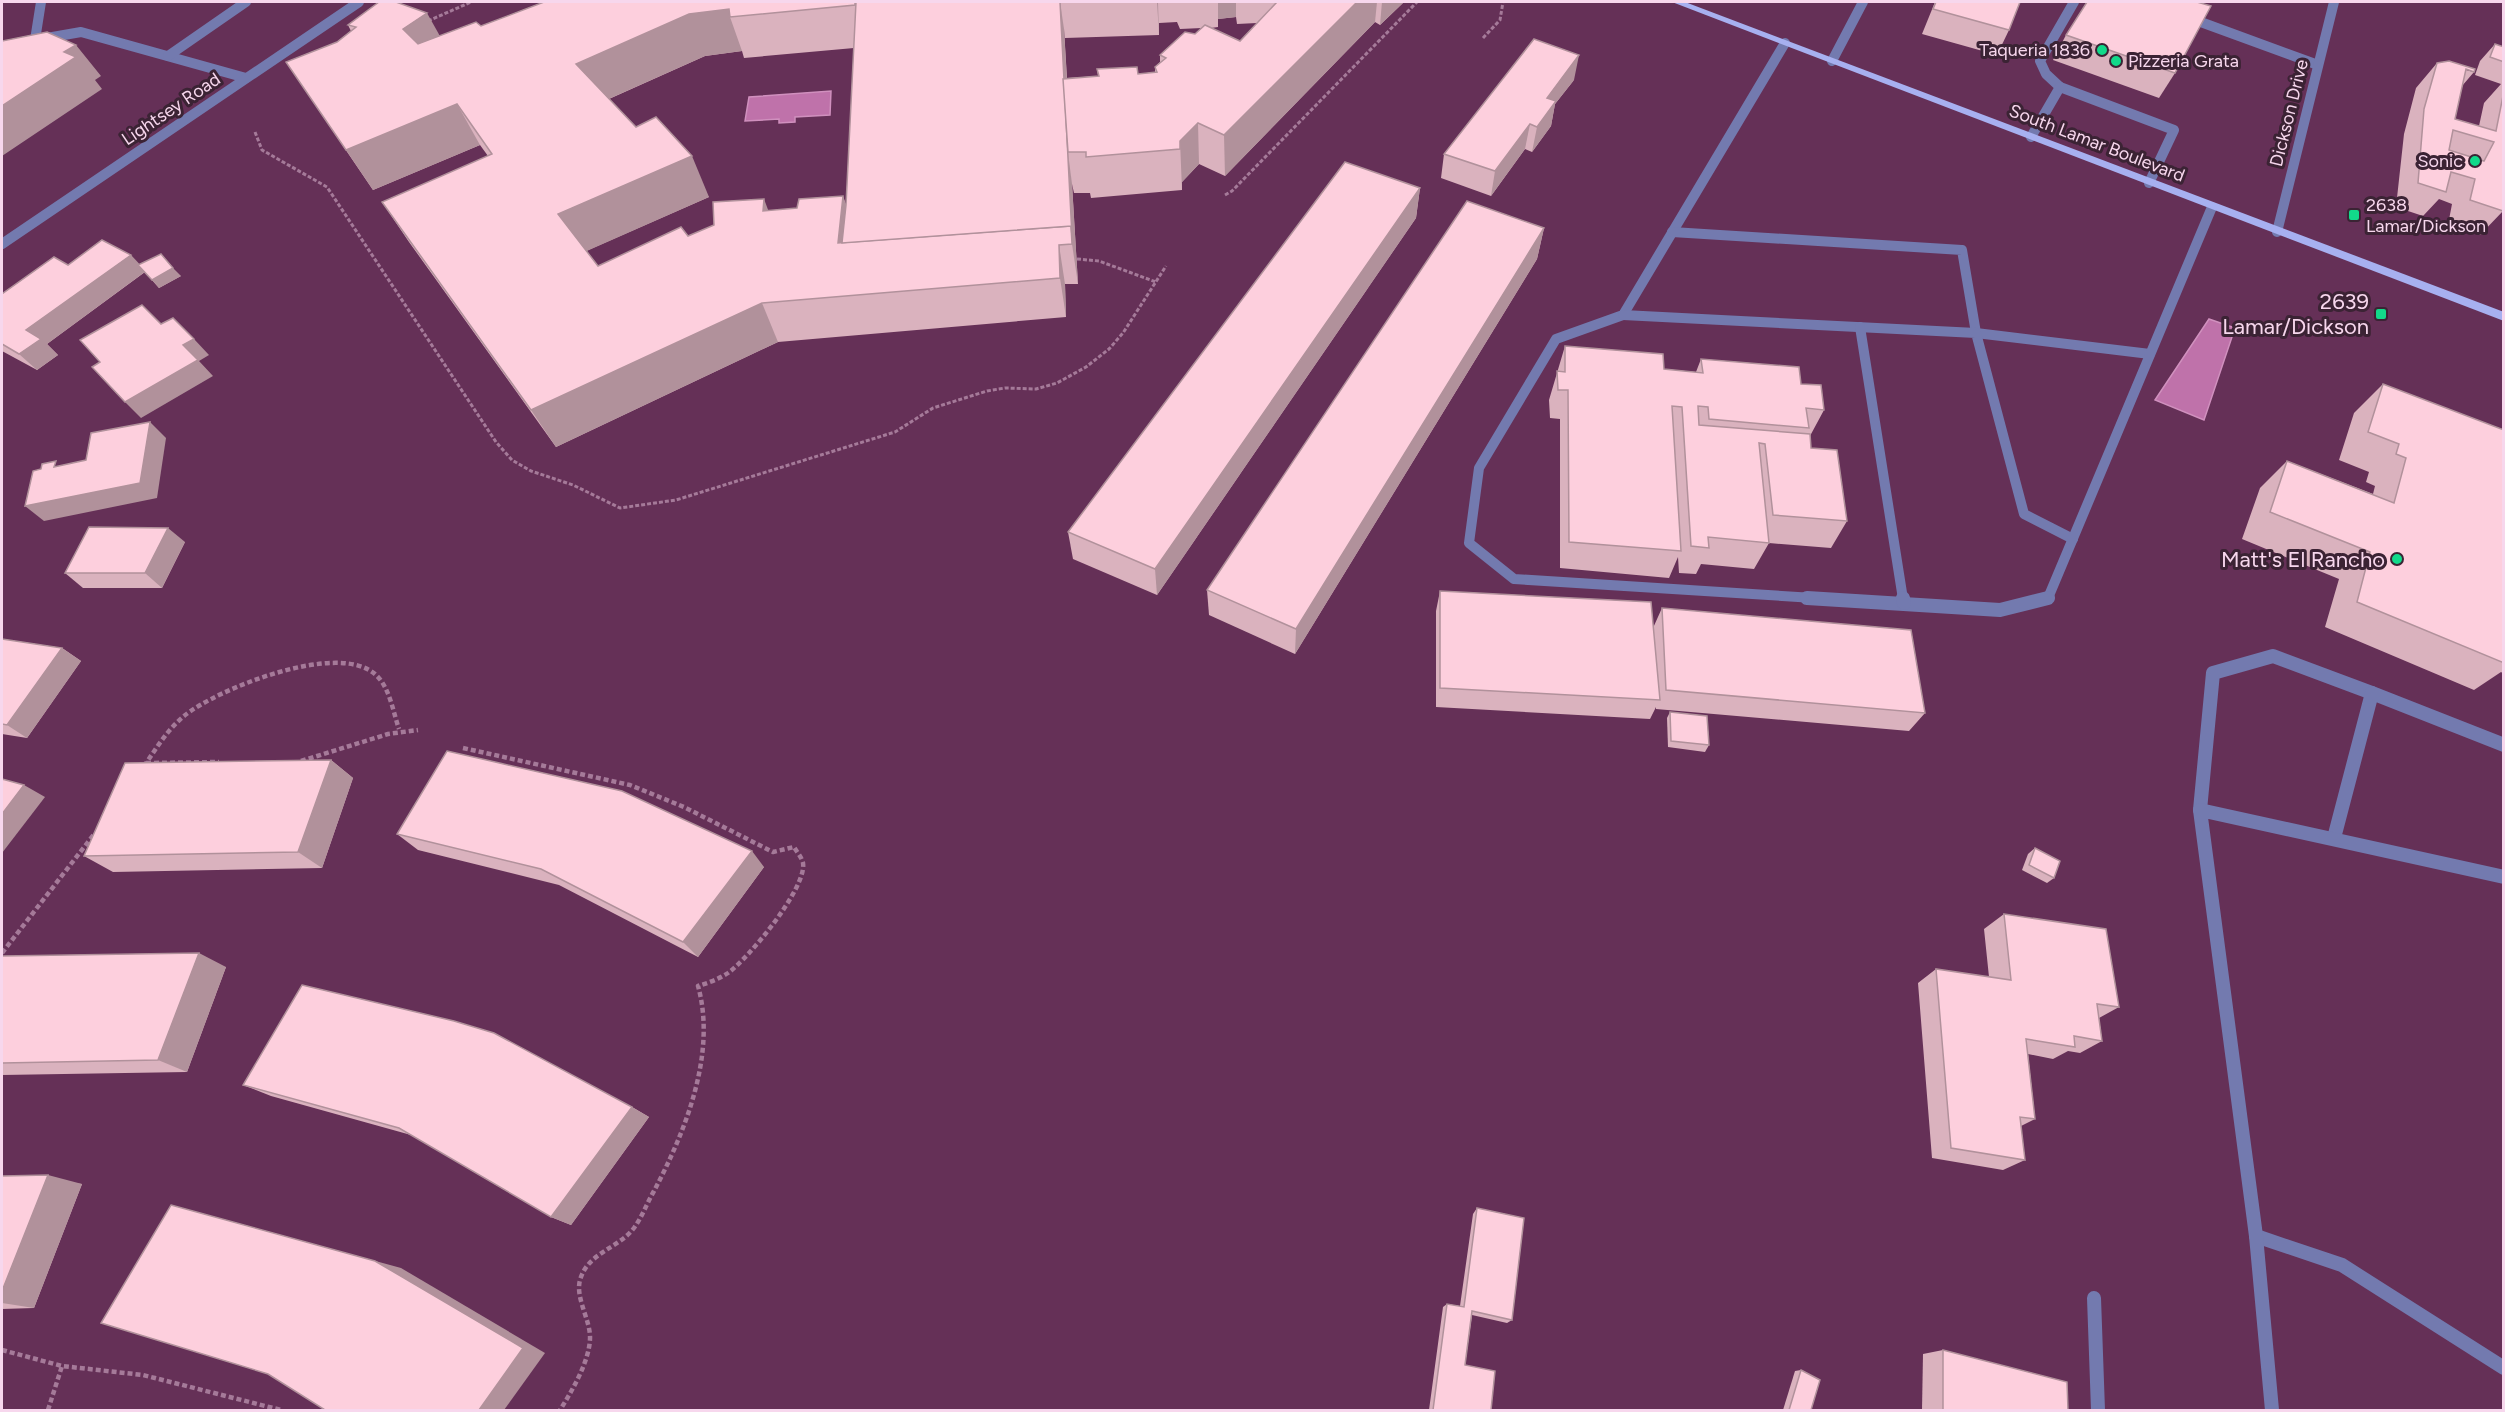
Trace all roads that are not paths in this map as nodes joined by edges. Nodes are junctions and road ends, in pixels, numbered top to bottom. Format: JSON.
{"nodes":[{"id":1,"x":41,"y":2,"type":"edge"},
{"id":2,"x":246,"y":2,"type":"edge"},
{"id":3,"x":359,"y":2,"type":"edge"},
{"id":4,"x":1677,"y":2,"type":"edge"},
{"id":5,"x":1863,"y":2,"type":"edge"},
{"id":6,"x":2074,"y":2,"type":"edge"},
{"id":7,"x":2334,"y":2,"type":"edge"},
{"id":8,"x":2176,"y":13,"type":"edge"},
{"id":9,"x":35,"y":40,"type":"junction"},
{"id":10,"x":24,"y":42,"type":"edge"},
{"id":11,"x":1785,"y":43,"type":"junction"},
{"id":12,"x":168,"y":57,"type":"junction"},
{"id":13,"x":1832,"y":61,"type":"junction"},
{"id":14,"x":2318,"y":65,"type":"junction"},
{"id":15,"x":246,"y":78,"type":"junction"},
{"id":16,"x":2060,"y":87,"type":"junction"},
{"id":17,"x":2031,"y":137,"type":"junction"},
{"id":18,"x":2149,"y":183,"type":"junction"},
{"id":19,"x":2212,"y":207,"type":"junction"},
{"id":20,"x":1672,"y":232,"type":"junction"},
{"id":21,"x":2277,"y":232,"type":"junction"},
{"id":22,"x":2,"y":244,"type":"edge"},
{"id":23,"x":1623,"y":315,"type":"junction"},
{"id":24,"x":2504,"y":317,"type":"edge"},
{"id":25,"x":1860,"y":327,"type":"junction"},
{"id":26,"x":1976,"y":333,"type":"junction"},
{"id":27,"x":2150,"y":354,"type":"junction"},
{"id":28,"x":2073,"y":539,"type":"junction"},
{"id":29,"x":1904,"y":603,"type":"junction"},
{"id":30,"x":2372,"y":693,"type":"junction"},
{"id":31,"x":2504,"y":745,"type":"edge"},
{"id":32,"x":2200,"y":810,"type":"junction"},
{"id":33,"x":2334,"y":838,"type":"junction"},
{"id":34,"x":2504,"y":877,"type":"edge"},
{"id":35,"x":2256,"y":1236,"type":"junction"},
{"id":36,"x":2094,"y":1298,"type":"dead end"},
{"id":37,"x":2504,"y":1368,"type":"edge"},
{"id":38,"x":2098,"y":1410,"type":"edge"},
{"id":39,"x":2272,"y":1410,"type":"edge"}],
"edges":[{"from":1,"to":9,"type":"street"},
{"from":2,"to":12,"type":"street"},
{"from":3,"to":15,"type":"street","name":"Lightsey Road"},
{"from":4,"to":11,"type":"main road","name":"South Lamar Boulevard"},
{"from":5,"to":13,"type":"street"},
{"from":6,"to":16,"type":"street"},
{"from":7,"to":14,"type":"street","name":"Dickson Drive"},
{"from":8,"to":14,"type":"street"},
{"from":9,"to":10,"type":"street"},
{"from":9,"to":12,"type":"street"},
{"from":11,"to":13,"type":"main road","name":"South Lamar Boulevard"},
{"from":11,"to":20,"type":"street"},
{"from":12,"to":15,"type":"street"},
{"from":13,"to":17,"type":"main road","name":"South Lamar Boulevard"},
{"from":14,"to":21,"type":"street","name":"Dickson Drive"},
{"from":15,"to":22,"type":"street","name":"Lightsey Road"},
{"from":16,"to":17,"type":"street"},
{"from":16,"to":18,"type":"street"},
{"from":17,"to":18,"type":"main road","name":"South Lamar Boulevard"},
{"from":18,"to":19,"type":"main road","name":"South Lamar Boulevard"},
{"from":19,"to":21,"type":"main road","name":"South Lamar Boulevard"},
{"from":19,"to":27,"type":"street"},
{"from":20,"to":23,"type":"street"},
{"from":20,"to":26,"type":"street"},
{"from":21,"to":24,"type":"main road","name":"South Lamar Boulevard"},
{"from":23,"to":25,"type":"street"},
{"from":23,"to":29,"type":"street"},
{"from":25,"to":26,"type":"street"},
{"from":25,"to":29,"type":"street"},
{"from":26,"to":27,"type":"street"},
{"from":26,"to":28,"type":"street"},
{"from":27,"to":28,"type":"street"},
{"from":28,"to":29,"type":"street"},
{"from":30,"to":31,"type":"street"},
{"from":30,"to":32,"type":"street"},
{"from":30,"to":33,"type":"street"},
{"from":32,"to":33,"type":"street"},
{"from":32,"to":35,"type":"street"},
{"from":33,"to":34,"type":"street"},
{"from":35,"to":37,"type":"street"},
{"from":35,"to":39,"type":"street"},
{"from":36,"to":38,"type":"street"}]}
